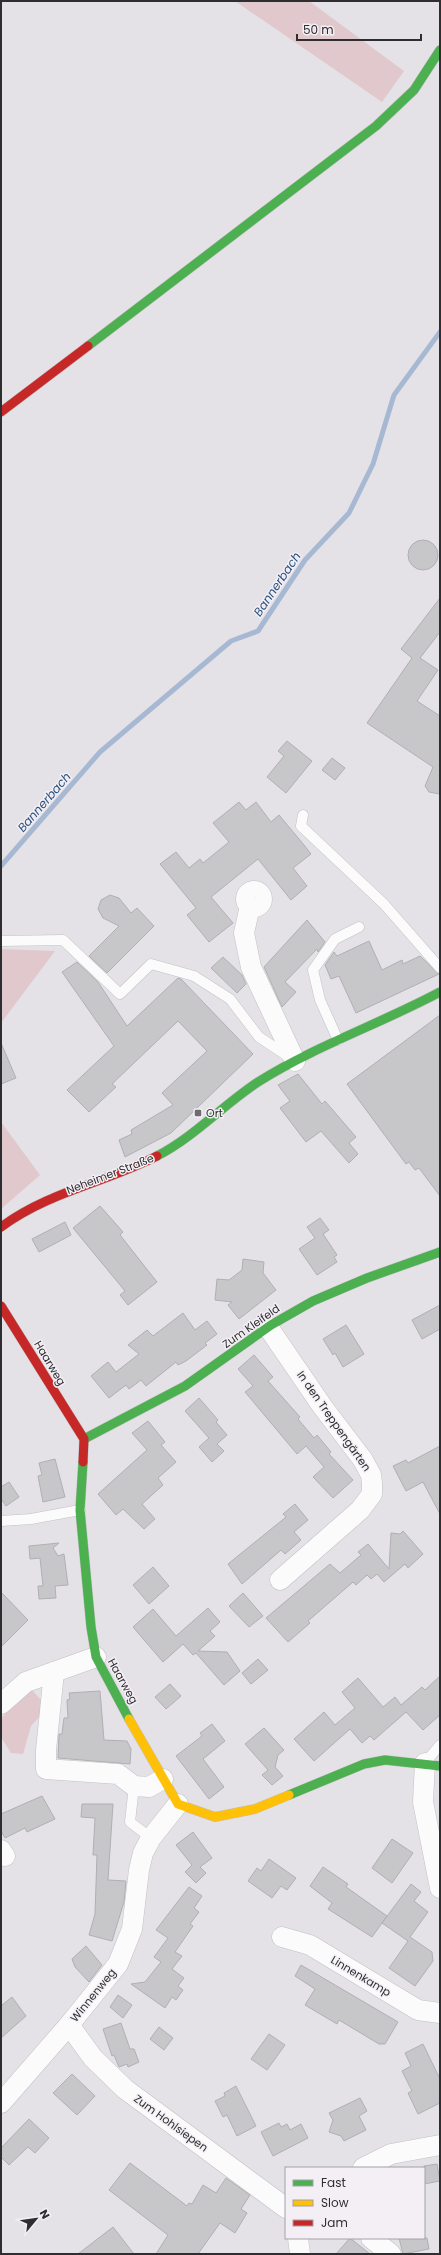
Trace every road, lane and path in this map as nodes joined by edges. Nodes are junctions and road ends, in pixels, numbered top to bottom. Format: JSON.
{"nodes":[{"id":1,"x":440,"y":50,"type":"edge"},
{"id":2,"x":1,"y":412,"type":"edge"},
{"id":3,"x":303,"y":815,"type":"dead end"},
{"id":4,"x":250,"y":906,"type":"dead end"},
{"id":5,"x":358,"y":927,"type":"dead end"},
{"id":6,"x":1,"y":941,"type":"edge"},
{"id":7,"x":440,"y":968,"type":"edge"},
{"id":8,"x":440,"y":992,"type":"edge"},
{"id":9,"x":338,"y":1040,"type":"junction"},
{"id":10,"x":294,"y":1060,"type":"junction"},
{"id":11,"x":1,"y":1227,"type":"edge"},
{"id":12,"x":440,"y":1252,"type":"edge"},
{"id":13,"x":1,"y":1306,"type":"edge"},
{"id":14,"x":268,"y":1327,"type":"junction"},
{"id":15,"x":84,"y":1439,"type":"junction"},
{"id":16,"x":80,"y":1510,"type":"junction"},
{"id":17,"x":1,"y":1521,"type":"edge"},
{"id":18,"x":280,"y":1580,"type":"dead end"},
{"id":19,"x":96,"y":1657,"type":"junction"},
{"id":20,"x":54,"y":1672,"type":"junction"},
{"id":21,"x":1,"y":1704,"type":"edge"},
{"id":22,"x":440,"y":1745,"type":"edge"},
{"id":23,"x":433,"y":1765,"type":"edge"},
{"id":24,"x":163,"y":1779,"type":"junction"},
{"id":25,"x":134,"y":1786,"type":"junction"},
{"id":26,"x":178,"y":1804,"type":"junction"},
{"id":27,"x":151,"y":1838,"type":"junction"},
{"id":28,"x":440,"y":1888,"type":"edge"},
{"id":29,"x":282,"y":1937,"type":"dead end"},
{"id":30,"x":440,"y":2013,"type":"edge"},
{"id":31,"x":69,"y":2025,"type":"junction"},
{"id":32,"x":1,"y":2103,"type":"edge"},
{"id":33,"x":440,"y":2145,"type":"edge"},
{"id":34,"x":365,"y":2167,"type":"edge"},
{"id":35,"x":285,"y":2207,"type":"edge"},
{"id":36,"x":298,"y":2239,"type":"edge"},
{"id":37,"x":372,"y":2239,"type":"edge"},
{"id":38,"x":300,"y":2254,"type":"edge"},
{"id":39,"x":392,"y":2254,"type":"edge"}],
"edges":[{"from":1,"to":2,"type":"street"},
{"from":3,"to":7,"type":"lane"},
{"from":4,"to":10,"type":"street"},
{"from":5,"to":9,"type":"lane"},
{"from":6,"to":10,"type":"lane"},
{"from":8,"to":9,"type":"street","name":"Neheimer Straße"},
{"from":9,"to":10,"type":"street","name":"Neheimer Straße"},
{"from":10,"to":11,"type":"street","name":"Neheimer Straße"},
{"from":12,"to":14,"type":"street","name":"Zum Kleifeld"},
{"from":13,"to":15,"type":"street","name":"Haarweg"},
{"from":14,"to":15,"type":"street","name":"Zum Kleifeld"},
{"from":14,"to":18,"type":"street","name":"In den Treppengärten"},
{"from":15,"to":16,"type":"street","name":"Haarweg"},
{"from":16,"to":17,"type":"lane"},
{"from":16,"to":19,"type":"street","name":"Haarweg"},
{"from":19,"to":20,"type":"street"},
{"from":19,"to":24,"type":"street","name":"Haarweg"},
{"from":20,"to":21,"type":"street"},
{"from":20,"to":25,"type":"street"},
{"from":22,"to":23,"type":"lane"},
{"from":23,"to":26,"type":"street"},
{"from":23,"to":28,"type":"street"},
{"from":24,"to":25,"type":"street"},
{"from":24,"to":26,"type":"street","name":"Haarweg"},
{"from":25,"to":27,"type":"lane"},
{"from":26,"to":27,"type":"street","name":"Winnenweg"},
{"from":27,"to":31,"type":"street","name":"Winnenweg"},
{"from":29,"to":30,"type":"street","name":"Linnenkamp"},
{"from":31,"to":32,"type":"street","name":"Winnenweg"},
{"from":31,"to":35,"type":"street","name":"Zum Hohlsiepen"},
{"from":33,"to":34,"type":"street"},
{"from":36,"to":38,"type":"street"},
{"from":37,"to":39,"type":"street"}]}
